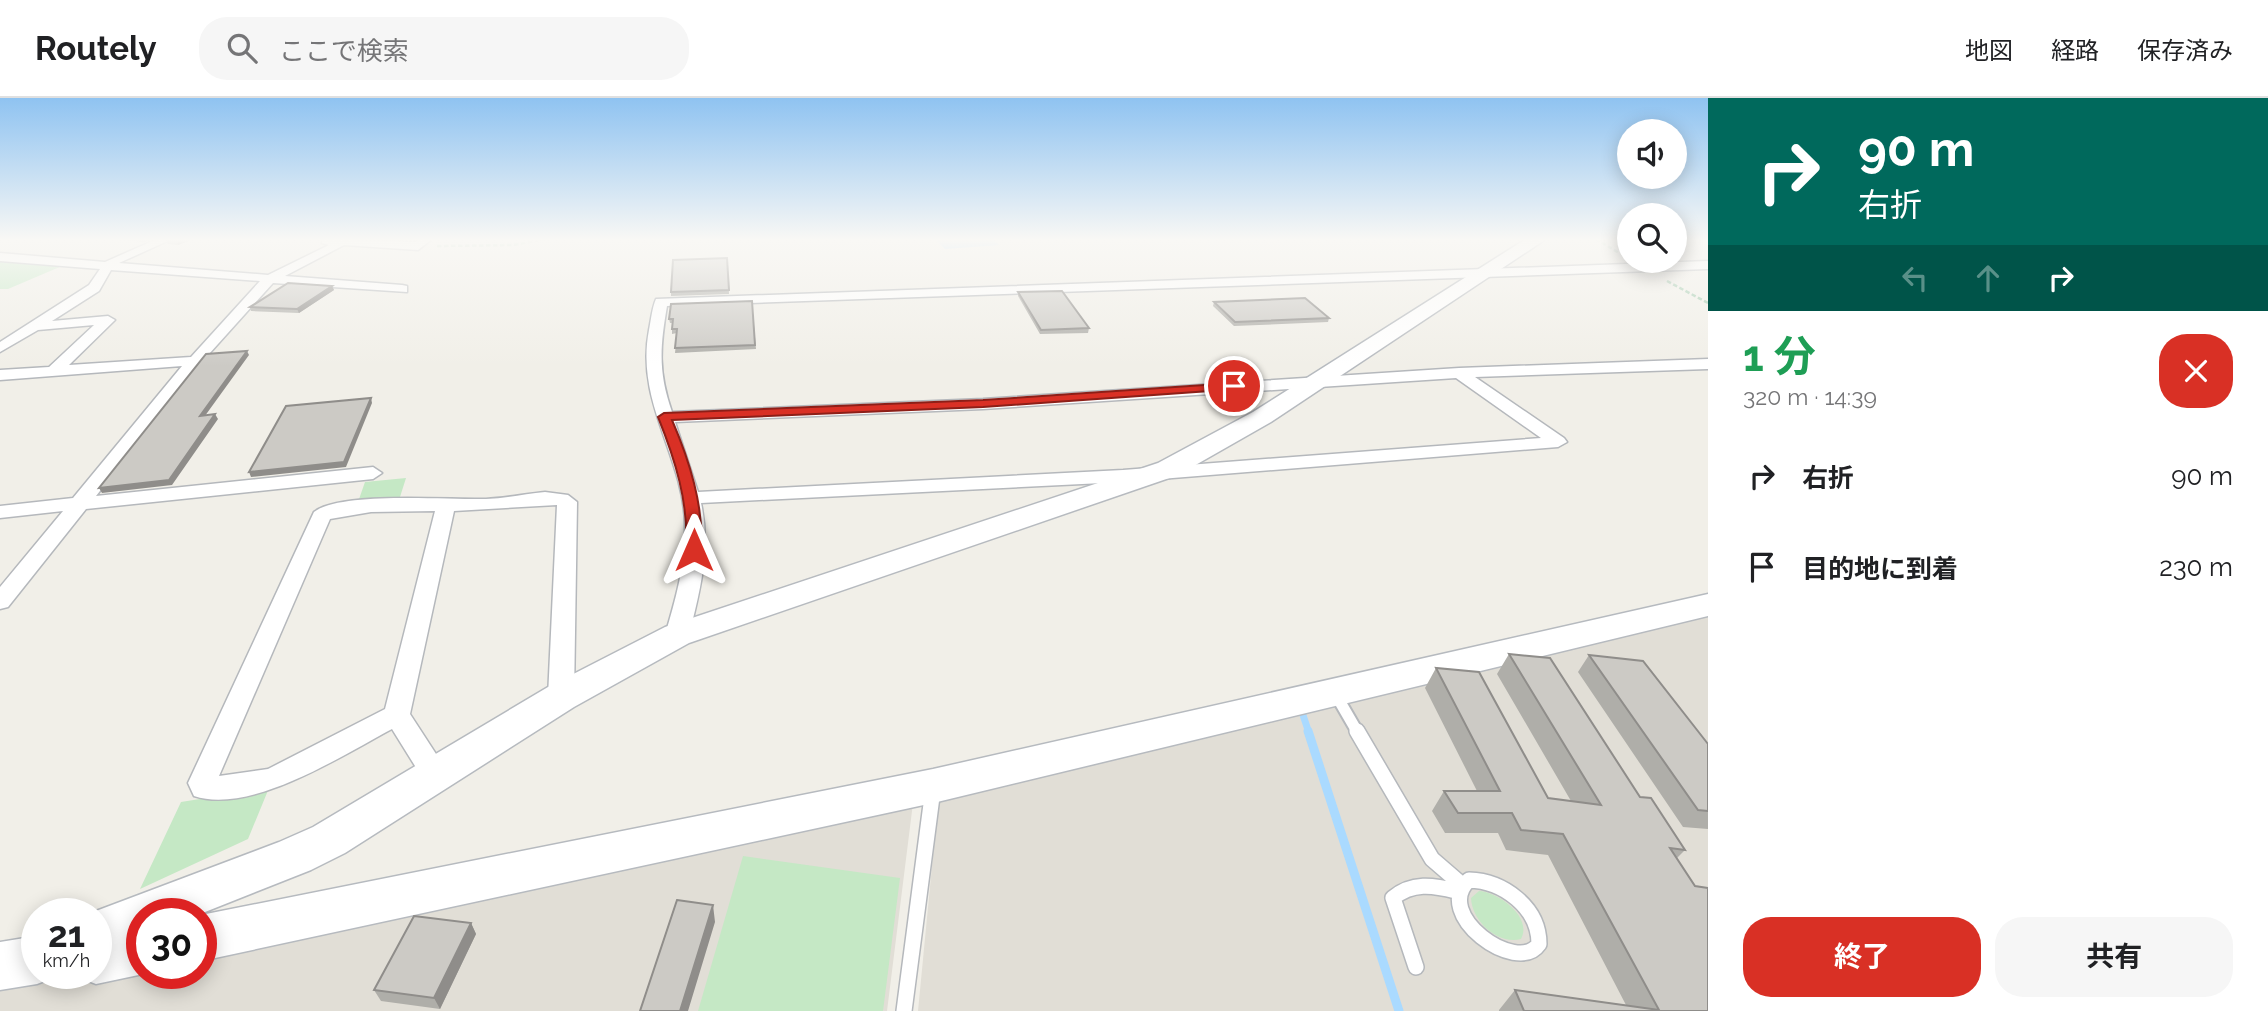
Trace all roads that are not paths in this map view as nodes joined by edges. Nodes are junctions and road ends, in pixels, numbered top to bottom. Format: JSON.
{"nodes":[{"id":1,"x":98,"y":282,"type":"edge"},
{"id":2,"x":267,"y":282,"type":"edge"},
{"id":3,"x":304,"y":282,"type":"edge"},
{"id":4,"x":1241,"y":282,"type":"edge"},
{"id":5,"x":1473,"y":282,"type":"edge"},
{"id":6,"x":402,"y":289,"type":"dead end"},
{"id":7,"x":34,"y":326,"type":"junction"},
{"id":8,"x":4,"y":342,"type":"edge"},
{"id":9,"x":195,"y":361,"type":"junction"},
{"id":10,"x":1708,"y":364,"type":"edge"},
{"id":11,"x":55,"y":370,"type":"junction"},
{"id":12,"x":1459,"y":373,"type":"junction"},
{"id":13,"x":0,"y":375,"type":"edge"},
{"id":14,"x":1317,"y":381,"type":"junction"},
{"id":15,"x":664,"y":417,"type":"junction"},
{"id":16,"x":373,"y":473,"type":"dead end"},
{"id":17,"x":1160,"y":473,"type":"junction"},
{"id":18,"x":691,"y":498,"type":"junction"},
{"id":19,"x":81,"y":503,"type":"junction"},
{"id":20,"x":446,"y":504,"type":"junction"},
{"id":21,"x":0,"y":512,"type":"edge"},
{"id":22,"x":0,"y":602,"type":"edge"},
{"id":23,"x":1708,"y":605,"type":"edge"},
{"id":24,"x":677,"y":635,"type":"junction"},
{"id":25,"x":1336,"y":694,"type":"junction"},
{"id":26,"x":561,"y":697,"type":"junction"},
{"id":27,"x":397,"y":715,"type":"junction"},
{"id":28,"x":435,"y":774,"type":"junction"},
{"id":29,"x":933,"y":786,"type":"junction"},
{"id":30,"x":1459,"y":887,"type":"junction"},
{"id":31,"x":184,"y":898,"type":"edge"},
{"id":32,"x":217,"y":935,"type":"edge"},
{"id":33,"x":1416,"y":967,"type":"dead end"},
{"id":34,"x":904,"y":1011,"type":"edge"}],
"edges":[{"from":1,"to":7,"type":"street"},
{"from":2,"to":9,"type":"street"},
{"from":3,"to":6,"type":"street"},
{"from":4,"to":15,"type":"street"},
{"from":5,"to":14,"type":"street"},
{"from":7,"to":8,"type":"street"},
{"from":7,"to":11,"type":"street"},
{"from":9,"to":11,"type":"street"},
{"from":9,"to":19,"type":"street"},
{"from":10,"to":12,"type":"street"},
{"from":11,"to":13,"type":"street"},
{"from":12,"to":14,"type":"street"},
{"from":12,"to":17,"type":"street"},
{"from":14,"to":15,"type":"street"},
{"from":14,"to":17,"type":"street"},
{"from":15,"to":18,"type":"street"},
{"from":16,"to":19,"type":"street"},
{"from":17,"to":18,"type":"street"},
{"from":17,"to":24,"type":"street"},
{"from":18,"to":24,"type":"street"},
{"from":19,"to":21,"type":"street"},
{"from":19,"to":22,"type":"street"},
{"from":20,"to":26,"type":"street"},
{"from":20,"to":27,"type":"street"},
{"from":20,"to":27,"type":"street"},
{"from":23,"to":25,"type":"street"},
{"from":24,"to":26,"type":"street"},
{"from":25,"to":29,"type":"street"},
{"from":25,"to":30,"type":"lane"},
{"from":26,"to":28,"type":"street"},
{"from":27,"to":28,"type":"street"},
{"from":28,"to":31,"type":"street"},
{"from":29,"to":32,"type":"street"},
{"from":29,"to":34,"type":"lane"},
{"from":30,"to":30,"type":"lane"},
{"from":30,"to":33,"type":"lane"}]}
